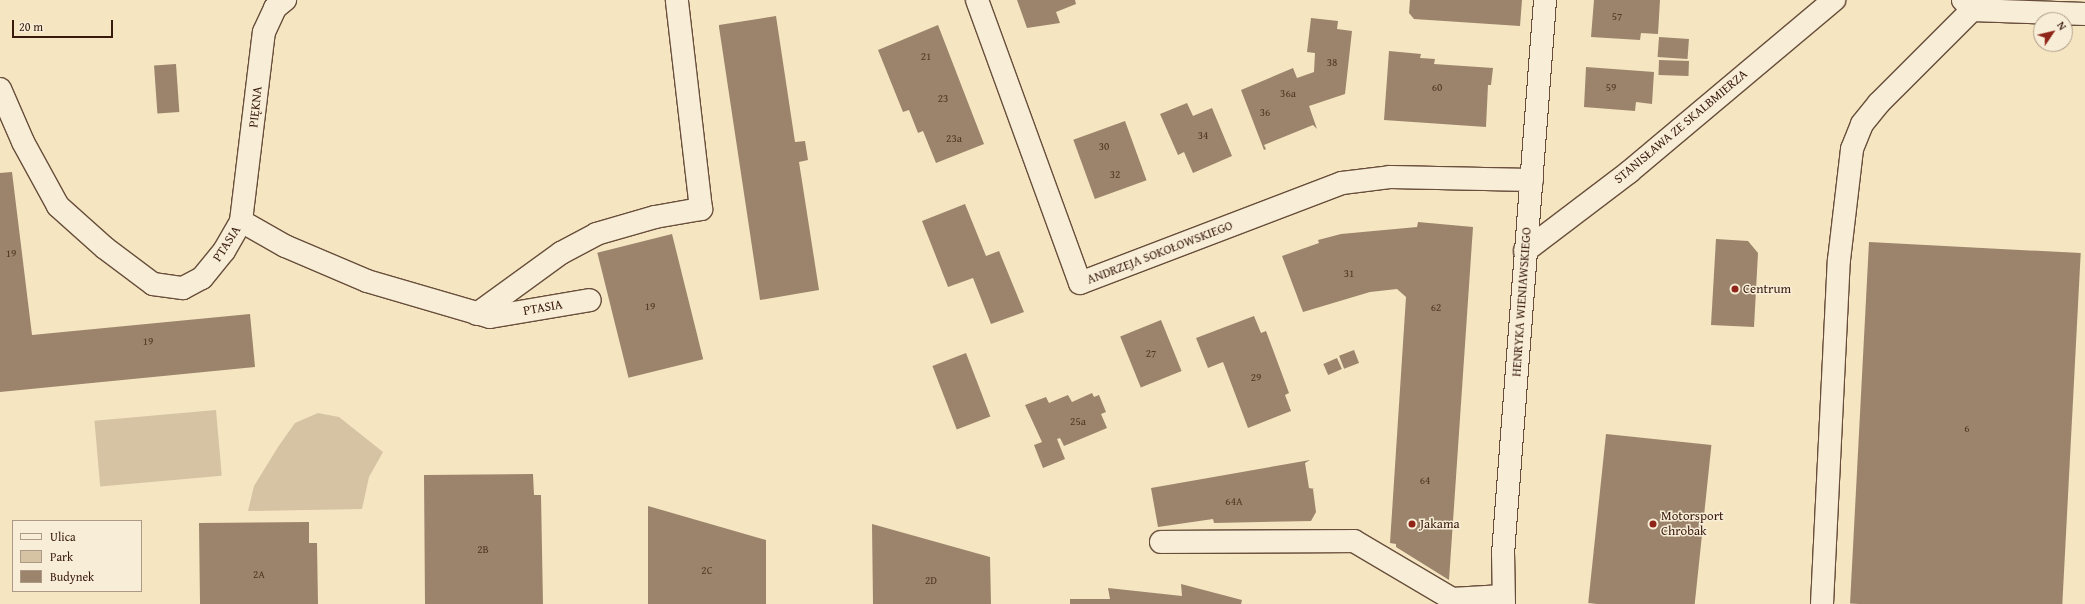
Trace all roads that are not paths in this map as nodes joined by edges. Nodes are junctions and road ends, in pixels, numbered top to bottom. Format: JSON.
{"nodes":[{"id":1,"x":285,"y":0,"type":"edge"},
{"id":2,"x":677,"y":0,"type":"edge"},
{"id":3,"x":977,"y":0,"type":"edge"},
{"id":4,"x":1545,"y":0,"type":"edge"},
{"id":5,"x":1834,"y":0,"type":"edge"},
{"id":6,"x":1968,"y":5,"type":"edge"},
{"id":7,"x":2085,"y":14,"type":"edge"},
{"id":8,"x":0,"y":89,"type":"edge"},
{"id":9,"x":1532,"y":180,"type":"junction"},
{"id":10,"x":241,"y":221,"type":"junction"},
{"id":11,"x":1525,"y":251,"type":"junction"},
{"id":12,"x":590,"y":300,"type":"dead end"},
{"id":13,"x":477,"y":314,"type":"junction"},
{"id":14,"x":1162,"y":542,"type":"dead end"},
{"id":15,"x":1504,"y":600,"type":"edge"},
{"id":16,"x":1822,"y":604,"type":"edge"}],
"edges":[{"from":1,"to":10,"type":"street","name":"PIĘKNA"},
{"from":2,"to":13,"type":"street"},
{"from":3,"to":9,"type":"street","name":"ANDRZEJA SOKOŁOWSKIEGO"},
{"from":4,"to":9,"type":"street","name":"HENRYKA WIENIAWSKIEGO"},
{"from":5,"to":11,"type":"street","name":"STANISŁAWA ZE SKALBMIERZA"},
{"from":6,"to":7,"type":"street"},
{"from":6,"to":16,"type":"street"},
{"from":8,"to":10,"type":"street","name":"PTASIA"},
{"from":9,"to":11,"type":"street","name":"HENRYKA WIENIAWSKIEGO"},
{"from":10,"to":13,"type":"street","name":"PTASIA"},
{"from":11,"to":15,"type":"street","name":"HENRYKA WIENIAWSKIEGO"},
{"from":12,"to":13,"type":"street","name":"PTASIA"},
{"from":14,"to":15,"type":"street"}]}
